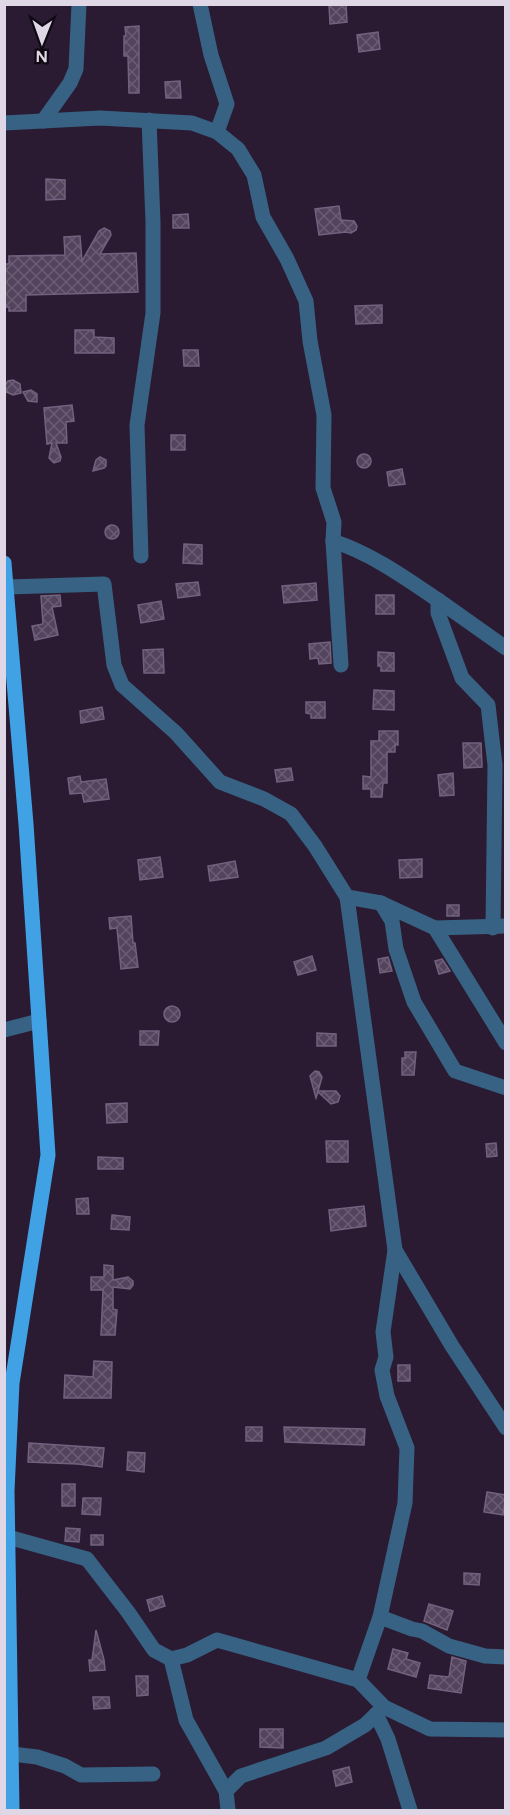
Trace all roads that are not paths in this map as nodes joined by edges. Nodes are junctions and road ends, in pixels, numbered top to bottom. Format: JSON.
{"nodes":[{"id":1,"x":79,"y":4,"type":"edge"},
{"id":2,"x":200,"y":4,"type":"edge"},
{"id":3,"x":149,"y":120,"type":"junction"},
{"id":4,"x":43,"y":121,"type":"junction"},
{"id":5,"x":4,"y":123,"type":"edge"},
{"id":6,"x":217,"y":132,"type":"junction"},
{"id":7,"x":333,"y":541,"type":"junction"},
{"id":8,"x":141,"y":556,"type":"dead end"},
{"id":9,"x":4,"y":563,"type":"edge"},
{"id":10,"x":8,"y":587,"type":"junction"},
{"id":11,"x":438,"y":600,"type":"junction"},
{"id":12,"x":506,"y":648,"type":"edge"},
{"id":13,"x":341,"y":665,"type":"dead end"},
{"id":14,"x":347,"y":897,"type":"junction"},
{"id":15,"x":381,"y":903,"type":"junction"},
{"id":16,"x":499,"y":927,"type":"edge"},
{"id":17,"x":435,"y":928,"type":"junction"},
{"id":18,"x":39,"y":1021,"type":"junction"},
{"id":19,"x":4,"y":1030,"type":"edge"},
{"id":20,"x":506,"y":1043,"type":"edge"},
{"id":21,"x":506,"y":1088,"type":"edge"},
{"id":22,"x":395,"y":1250,"type":"junction"},
{"id":23,"x":506,"y":1428,"type":"edge"},
{"id":24,"x":6,"y":1492,"type":"edge"},
{"id":25,"x":8,"y":1537,"type":"junction"},
{"id":26,"x":380,"y":1617,"type":"junction"},
{"id":27,"x":506,"y":1657,"type":"edge"},
{"id":28,"x":171,"y":1659,"type":"junction"},
{"id":29,"x":358,"y":1680,"type":"junction"},
{"id":30,"x":380,"y":1710,"type":"junction"},
{"id":31,"x":506,"y":1730,"type":"edge"},
{"id":32,"x":12,"y":1754,"type":"junction"},
{"id":33,"x":8,"y":1771,"type":"edge"},
{"id":34,"x":153,"y":1774,"type":"dead end"},
{"id":35,"x":226,"y":1791,"type":"junction"},
{"id":36,"x":12,"y":1810,"type":"edge"},
{"id":37,"x":228,"y":1810,"type":"edge"},
{"id":38,"x":410,"y":1810,"type":"edge"}],
"edges":[{"from":1,"to":4,"type":"street"},
{"from":2,"to":6,"type":"street"},
{"from":3,"to":4,"type":"street"},
{"from":3,"to":6,"type":"street"},
{"from":3,"to":8,"type":"street"},
{"from":4,"to":5,"type":"street"},
{"from":6,"to":7,"type":"street"},
{"from":7,"to":11,"type":"street"},
{"from":7,"to":13,"type":"street"},
{"from":9,"to":10,"type":"main road"},
{"from":10,"to":14,"type":"street"},
{"from":10,"to":18,"type":"main road"},
{"from":11,"to":12,"type":"street"},
{"from":11,"to":16,"type":"street"},
{"from":14,"to":15,"type":"street"},
{"from":14,"to":22,"type":"street"},
{"from":15,"to":17,"type":"street"},
{"from":15,"to":21,"type":"street"},
{"from":16,"to":17,"type":"street"},
{"from":17,"to":20,"type":"street"},
{"from":18,"to":19,"type":"street"},
{"from":18,"to":24,"type":"main road"},
{"from":22,"to":23,"type":"street"},
{"from":22,"to":26,"type":"street"},
{"from":24,"to":25,"type":"main road"},
{"from":25,"to":28,"type":"street"},
{"from":25,"to":32,"type":"main road"},
{"from":26,"to":27,"type":"street"},
{"from":26,"to":29,"type":"street"},
{"from":28,"to":29,"type":"street"},
{"from":28,"to":35,"type":"street"},
{"from":29,"to":30,"type":"street"},
{"from":30,"to":31,"type":"street"},
{"from":30,"to":35,"type":"street"},
{"from":30,"to":38,"type":"street"},
{"from":32,"to":33,"type":"main road"},
{"from":32,"to":34,"type":"street"},
{"from":33,"to":36,"type":"main road"},
{"from":35,"to":37,"type":"street"}]}
